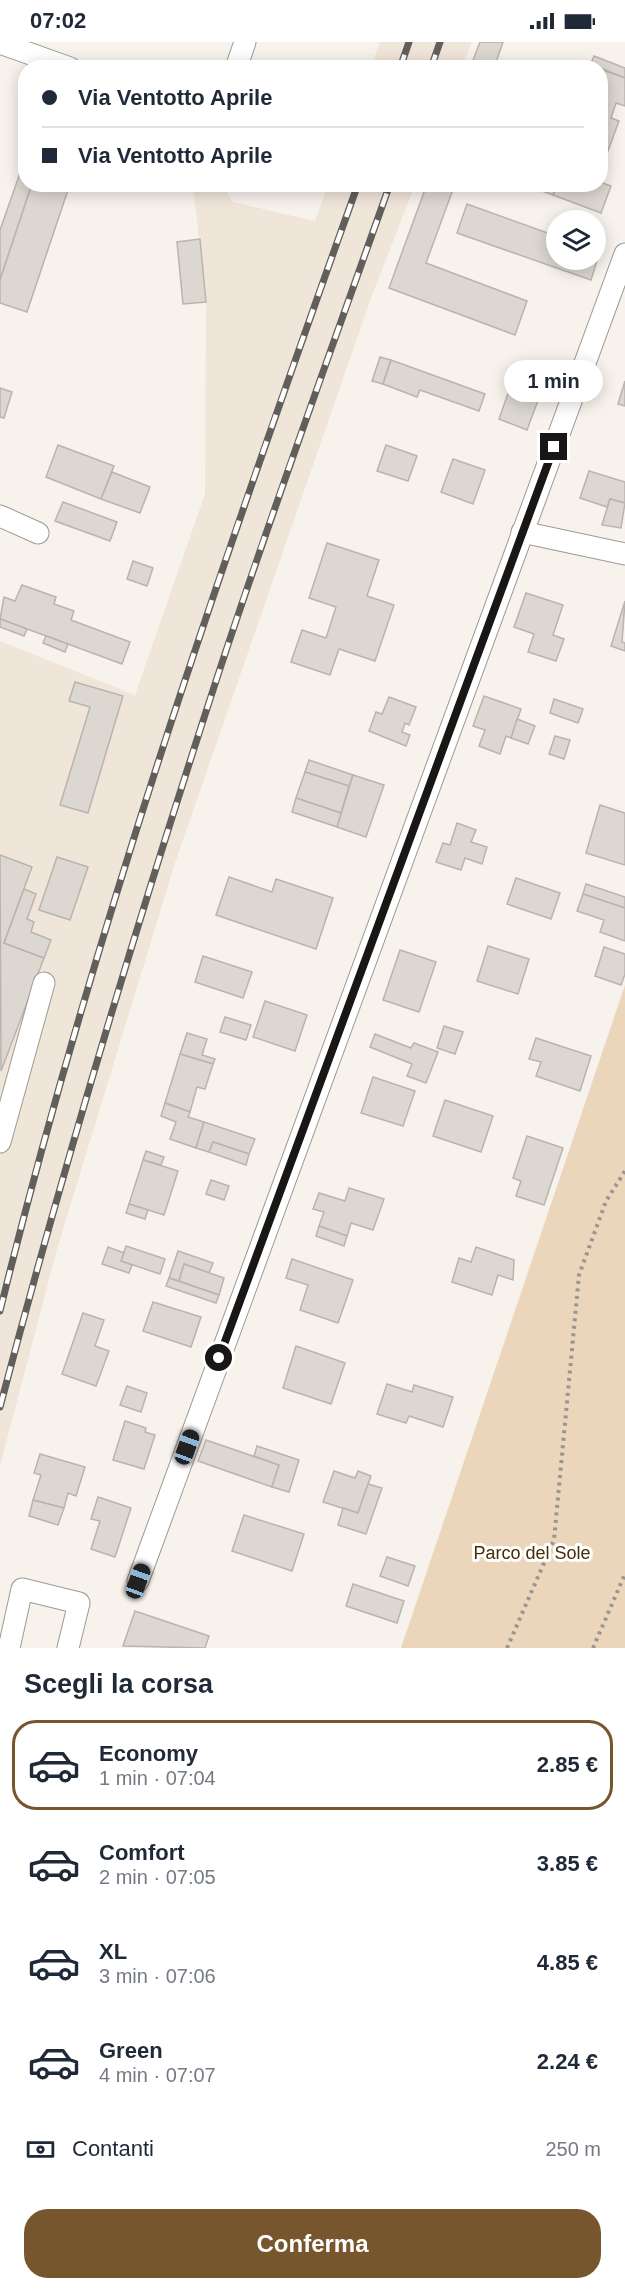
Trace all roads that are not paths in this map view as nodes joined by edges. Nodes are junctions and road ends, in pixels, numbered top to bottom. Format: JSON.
{"nodes":[{"id":1,"x":245,"y":42,"type":"edge"},
{"id":2,"x":0,"y":43,"type":"edge"},
{"id":3,"x":48,"y":60,"type":"edge"},
{"id":4,"x":239,"y":60,"type":"edge"},
{"id":5,"x":625,"y":254,"type":"edge"},
{"id":6,"x":0,"y":516,"type":"edge"},
{"id":7,"x":522,"y":532,"type":"junction"},
{"id":8,"x":38,"y":533,"type":"dead end"},
{"id":9,"x":625,"y":554,"type":"edge"},
{"id":10,"x":44,"y":983,"type":"dead end"},
{"id":11,"x":0,"y":1142,"type":"edge"},
{"id":12,"x":138,"y":1581,"type":"dead end"},
{"id":13,"x":9,"y":1648,"type":"edge"},
{"id":14,"x":68,"y":1648,"type":"edge"}],
"edges":[{"from":1,"to":4,"type":"street"},
{"from":2,"to":3,"type":"street"},
{"from":5,"to":7,"type":"street"},
{"from":6,"to":8,"type":"street"},
{"from":7,"to":9,"type":"street"},
{"from":7,"to":12,"type":"street"},
{"from":10,"to":11,"type":"street"},
{"from":13,"to":14,"type":"street"}]}
